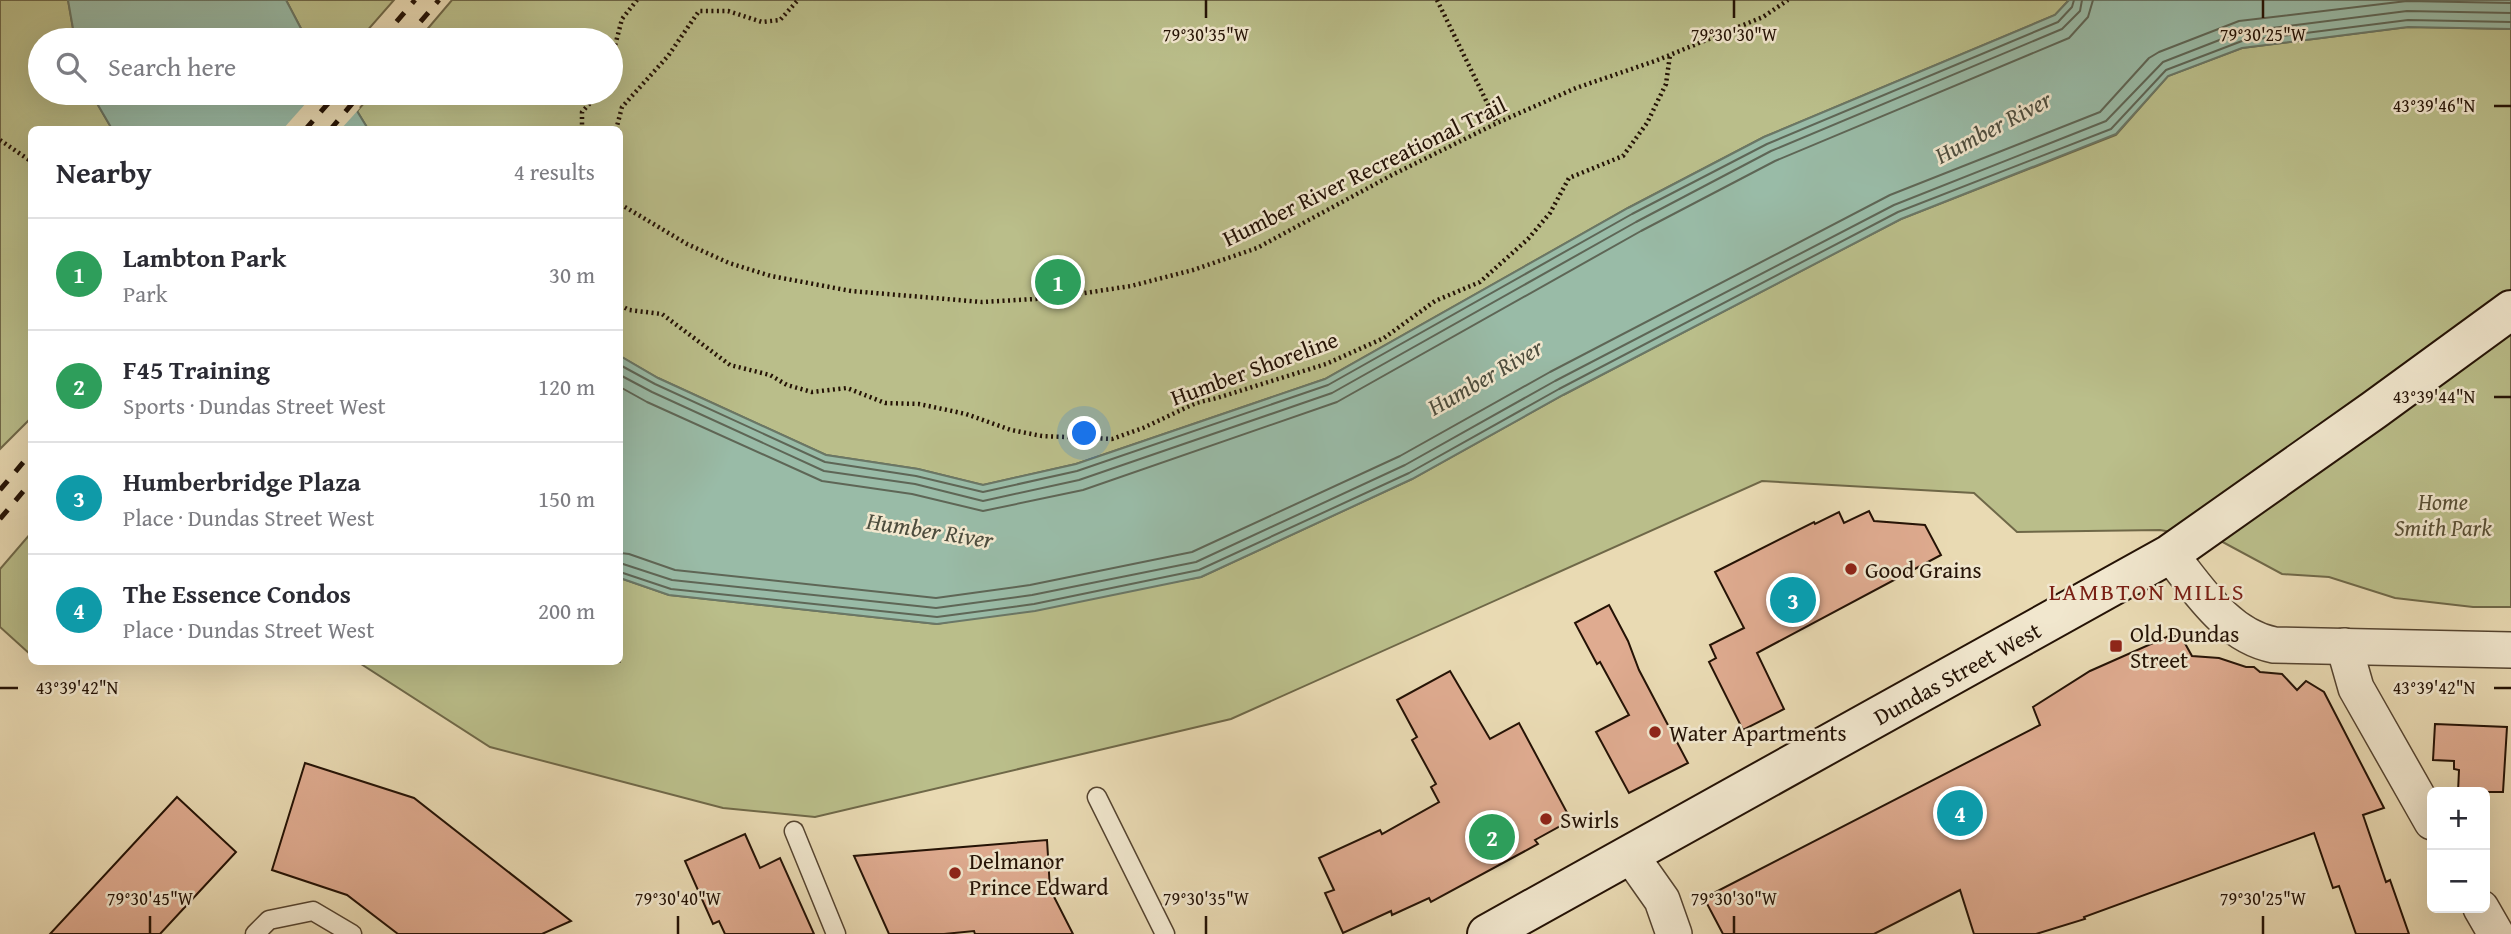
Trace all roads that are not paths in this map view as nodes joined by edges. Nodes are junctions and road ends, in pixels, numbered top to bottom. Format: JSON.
{"nodes":[{"id":1,"x":2511,"y":310,"type":"edge"},
{"id":2,"x":2170,"y":554,"type":"junction"},
{"id":3,"x":2344,"y":646,"type":"junction"},
{"id":4,"x":2511,"y":650,"type":"edge"},
{"id":5,"x":1097,"y":797,"type":"dead end"},
{"id":6,"x":2427,"y":813,"type":"edge"},
{"id":7,"x":794,"y":831,"type":"dead end"},
{"id":8,"x":1632,"y":856,"type":"junction"},
{"id":9,"x":2484,"y":913,"type":"edge"},
{"id":10,"x":255,"y":934,"type":"edge"},
{"id":11,"x":352,"y":934,"type":"edge"},
{"id":12,"x":836,"y":934,"type":"edge"},
{"id":13,"x":1165,"y":934,"type":"edge"},
{"id":14,"x":1488,"y":934,"type":"edge"},
{"id":15,"x":1674,"y":934,"type":"edge"},
{"id":16,"x":2496,"y":934,"type":"edge"}],
"edges":[{"from":1,"to":2,"type":"main road","name":"Dundas Street West"},
{"from":2,"to":3,"type":"street"},
{"from":2,"to":8,"type":"main road","name":"Dundas Street West"},
{"from":3,"to":4,"type":"street"},
{"from":3,"to":6,"type":"street"},
{"from":5,"to":13,"type":"lane"},
{"from":7,"to":12,"type":"lane"},
{"from":8,"to":14,"type":"main road","name":"Dundas Street West"},
{"from":8,"to":15,"type":"street"},
{"from":9,"to":16,"type":"street"},
{"from":10,"to":11,"type":"lane"}]}
